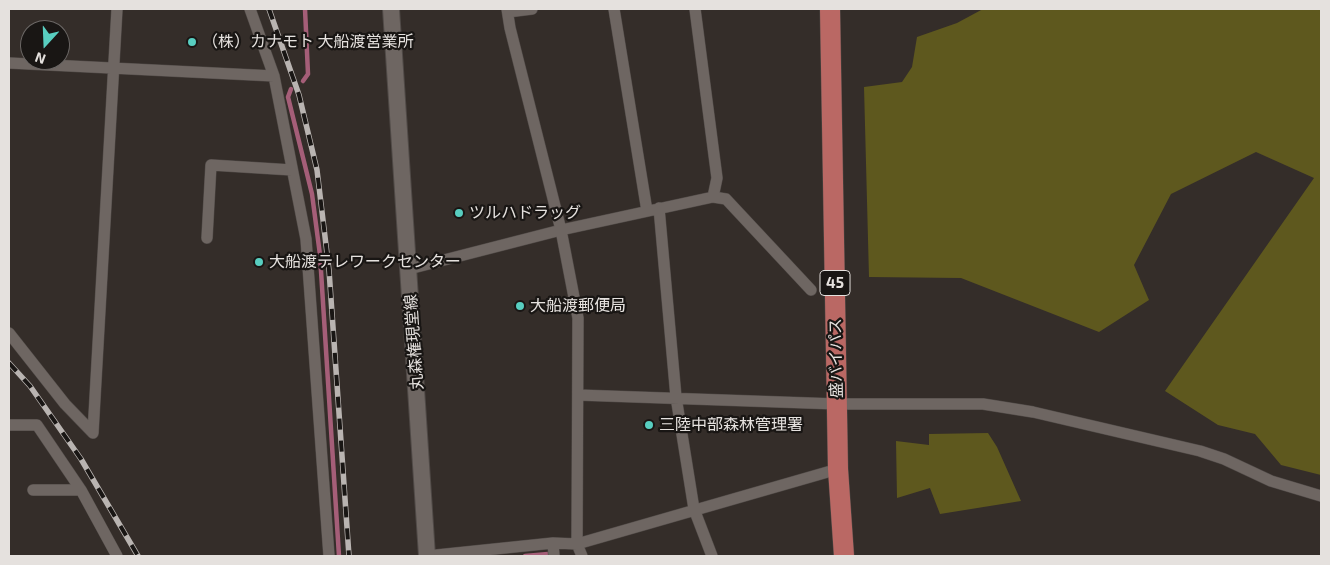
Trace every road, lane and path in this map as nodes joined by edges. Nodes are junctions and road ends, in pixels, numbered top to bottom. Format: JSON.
{"nodes":[{"id":1,"x":117,"y":9,"type":"edge"},
{"id":2,"x":250,"y":9,"type":"edge"},
{"id":3,"x":391,"y":9,"type":"edge"},
{"id":4,"x":532,"y":9,"type":"edge"},
{"id":5,"x":614,"y":9,"type":"edge"},
{"id":6,"x":695,"y":9,"type":"edge"},
{"id":7,"x":830,"y":9,"type":"edge"},
{"id":8,"x":508,"y":10,"type":"edge"},
{"id":9,"x":9,"y":63,"type":"edge"},
{"id":10,"x":114,"y":69,"type":"junction"},
{"id":11,"x":274,"y":76,"type":"junction"},
{"id":12,"x":292,"y":170,"type":"junction"},
{"id":13,"x":713,"y":196,"type":"junction"},
{"id":14,"x":658,"y":208,"type":"junction"},
{"id":15,"x":646,"y":211,"type":"junction"},
{"id":16,"x":561,"y":230,"type":"junction"},
{"id":17,"x":207,"y":238,"type":"dead end"},
{"id":18,"x":409,"y":269,"type":"junction"},
{"id":19,"x":812,"y":290,"type":"dead end"},
{"id":20,"x":9,"y":333,"type":"edge"},
{"id":21,"x":578,"y":395,"type":"junction"},
{"id":22,"x":676,"y":397,"type":"junction"},
{"id":23,"x":837,"y":404,"type":"junction"},
{"id":24,"x":9,"y":426,"type":"edge"},
{"id":25,"x":838,"y":469,"type":"junction"},
{"id":26,"x":33,"y":490,"type":"dead end"},
{"id":27,"x":81,"y":490,"type":"junction"},
{"id":28,"x":1321,"y":496,"type":"edge"},
{"id":29,"x":694,"y":509,"type":"junction"},
{"id":30,"x":553,"y":543,"type":"junction"},
{"id":31,"x":577,"y":544,"type":"junction"},
{"id":32,"x":117,"y":556,"type":"edge"},
{"id":33,"x":329,"y":556,"type":"edge"},
{"id":34,"x":427,"y":556,"type":"edge"},
{"id":35,"x":554,"y":556,"type":"edge"},
{"id":36,"x":582,"y":556,"type":"edge"},
{"id":37,"x":712,"y":556,"type":"edge"},
{"id":38,"x":844,"y":556,"type":"edge"}],
"edges":[{"from":1,"to":10,"type":"street"},
{"from":2,"to":11,"type":"street"},
{"from":3,"to":18,"type":"main road","name":"丸森権現堂線"},
{"from":4,"to":8,"type":"street"},
{"from":5,"to":15,"type":"street"},
{"from":6,"to":13,"type":"street"},
{"from":7,"to":23,"type":"highway","name":"盛バイパス","number":"45"},
{"from":8,"to":16,"type":"street"},
{"from":9,"to":10,"type":"street"},
{"from":10,"to":11,"type":"street"},
{"from":10,"to":20,"type":"street"},
{"from":11,"to":12,"type":"street"},
{"from":12,"to":17,"type":"street"},
{"from":12,"to":33,"type":"street"},
{"from":13,"to":14,"type":"street"},
{"from":13,"to":19,"type":"street"},
{"from":14,"to":15,"type":"street"},
{"from":14,"to":22,"type":"street"},
{"from":15,"to":16,"type":"street"},
{"from":16,"to":18,"type":"street"},
{"from":16,"to":21,"type":"street"},
{"from":18,"to":34,"type":"main road","name":"丸森権現堂線"},
{"from":21,"to":22,"type":"street"},
{"from":21,"to":31,"type":"street"},
{"from":22,"to":23,"type":"street"},
{"from":22,"to":29,"type":"street"},
{"from":23,"to":25,"type":"highway","name":"盛バイパス","number":"45"},
{"from":23,"to":28,"type":"street"},
{"from":24,"to":27,"type":"street"},
{"from":25,"to":29,"type":"street"},
{"from":25,"to":38,"type":"highway","name":"盛バイパス","number":"45"},
{"from":26,"to":27,"type":"street"},
{"from":27,"to":32,"type":"street"},
{"from":29,"to":31,"type":"street"},
{"from":29,"to":37,"type":"street"},
{"from":30,"to":31,"type":"street"},
{"from":30,"to":34,"type":"street"},
{"from":30,"to":35,"type":"street"},
{"from":31,"to":36,"type":"street"}]}
